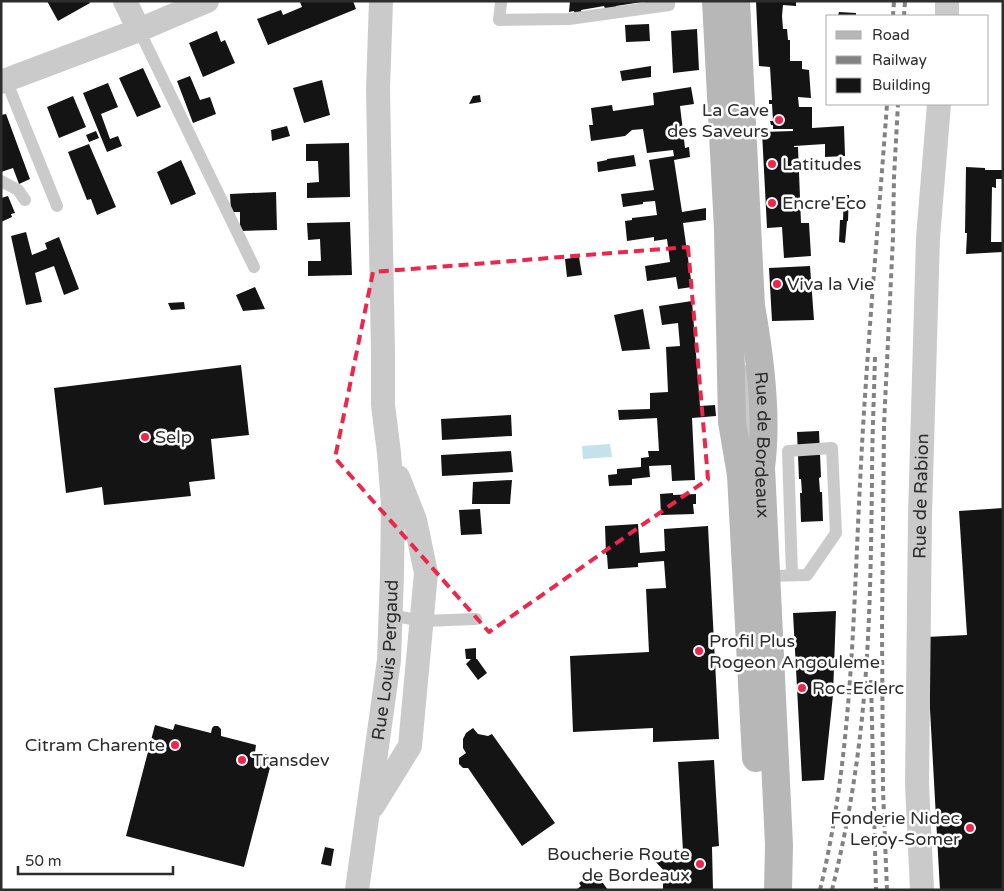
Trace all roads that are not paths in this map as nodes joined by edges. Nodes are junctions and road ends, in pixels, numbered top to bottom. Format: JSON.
{"nodes":[{"id":1,"x":125,"y":1,"type":"edge"},
{"id":2,"x":208,"y":1,"type":"edge"},
{"id":3,"x":381,"y":1,"type":"edge"},
{"id":4,"x":669,"y":1,"type":"edge"},
{"id":5,"x":716,"y":1,"type":"edge"},
{"id":6,"x":736,"y":1,"type":"edge"},
{"id":7,"x":948,"y":1,"type":"edge"},
{"id":8,"x":501,"y":3,"type":"dead end"},
{"id":9,"x":947,"y":15,"type":"edge"},
{"id":10,"x":139,"y":30,"type":"junction"},
{"id":11,"x":4,"y":81,"type":"edge"},
{"id":12,"x":939,"y":105,"type":"edge"},
{"id":13,"x":1,"y":181,"type":"edge"},
{"id":14,"x":25,"y":200,"type":"dead end"},
{"id":15,"x":57,"y":206,"type":"dead end"},
{"id":16,"x":254,"y":267,"type":"dead end"},
{"id":17,"x":743,"y":330,"type":"junction"},
{"id":18,"x":744,"y":360,"type":"dead end"},
{"id":19,"x":776,"y":449,"type":"junction"},
{"id":20,"x":389,"y":453,"type":"junction"},
{"id":21,"x":393,"y":505,"type":"junction"},
{"id":22,"x":415,"y":520,"type":"junction"},
{"id":23,"x":792,"y":575,"type":"junction"},
{"id":24,"x":766,"y":576,"type":"junction"},
{"id":25,"x":391,"y":615,"type":"junction"},
{"id":26,"x":476,"y":619,"type":"dead end"},
{"id":27,"x":422,"y":621,"type":"junction"},
{"id":28,"x":368,"y":814,"type":"junction"},
{"id":29,"x":357,"y":890,"type":"edge"},
{"id":30,"x":761,"y":890,"type":"edge"},
{"id":31,"x":773,"y":890,"type":"edge"},
{"id":32,"x":778,"y":890,"type":"edge"},
{"id":33,"x":922,"y":890,"type":"edge"}],
"edges":[{"from":1,"to":10,"type":"street"},
{"from":2,"to":10,"type":"street"},
{"from":3,"to":20,"type":"street"},
{"from":4,"to":8,"type":"lane"},
{"from":5,"to":17,"type":"main road","name":"Rue de Bordeaux"},
{"from":6,"to":17,"type":"main road","name":"Rue de Bordeaux"},
{"from":7,"to":9,"type":"street"},
{"from":10,"to":11,"type":"street"},
{"from":10,"to":16,"type":"lane"},
{"from":11,"to":15,"type":"lane"},
{"from":12,"to":33,"type":"street","name":"Rue de Rabion"},
{"from":13,"to":14,"type":"lane"},
{"from":17,"to":19,"type":"main road","name":"Rue de Bordeaux"},
{"from":17,"to":30,"type":"main road","name":"Rue de Bordeaux"},
{"from":18,"to":31,"type":"lane"},
{"from":19,"to":23,"type":"lane"},
{"from":19,"to":23,"type":"lane"},
{"from":19,"to":24,"type":"main road","name":"Rue de Bordeaux"},
{"from":20,"to":21,"type":"street","name":"Rue Louis Pergaud"},
{"from":20,"to":22,"type":"street","name":"Rue Louis Pergaud"},
{"from":21,"to":22,"type":"street"},
{"from":21,"to":25,"type":"street","name":"Rue Louis Pergaud"},
{"from":22,"to":27,"type":"street","name":"Rue Louis Pergaud"},
{"from":23,"to":24,"type":"lane"},
{"from":24,"to":32,"type":"main road","name":"Rue de Bordeaux"},
{"from":25,"to":27,"type":"lane"},
{"from":25,"to":28,"type":"street","name":"Rue Louis Pergaud"},
{"from":26,"to":27,"type":"lane"},
{"from":27,"to":28,"type":"street","name":"Rue Louis Pergaud"},
{"from":28,"to":29,"type":"street","name":"Rue Louis Pergaud"}]}
